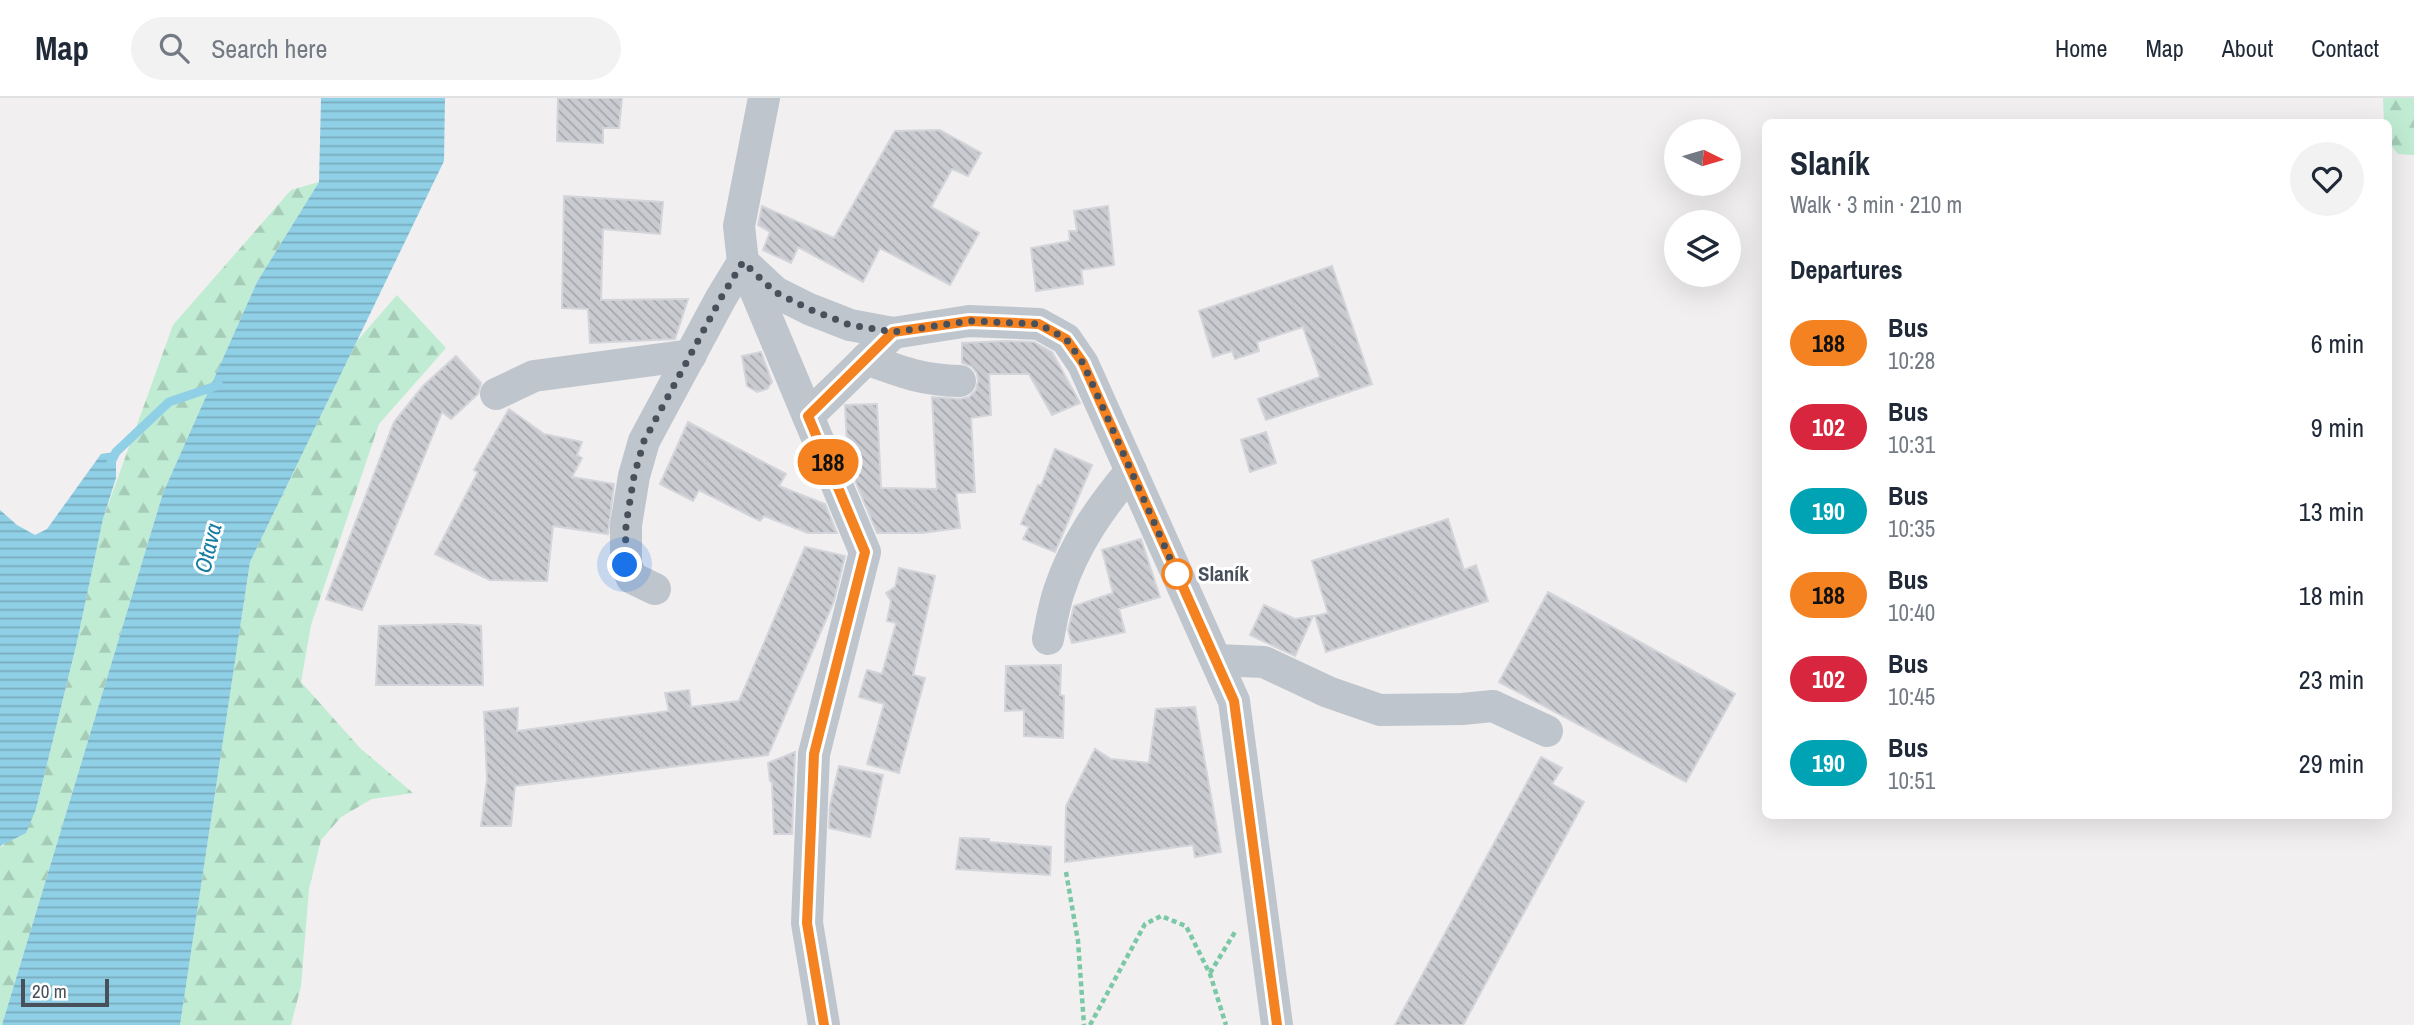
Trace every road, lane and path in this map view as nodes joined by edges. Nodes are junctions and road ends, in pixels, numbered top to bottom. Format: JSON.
{"nodes":[{"id":1,"x":764,"y":98,"type":"edge"},
{"id":2,"x":743,"y":262,"type":"junction"},
{"id":3,"x":893,"y":332,"type":"junction"},
{"id":4,"x":691,"y":355,"type":"junction"},
{"id":5,"x":866,"y":359,"type":"junction"},
{"id":6,"x":960,"y":381,"type":"dead end"},
{"id":7,"x":496,"y":394,"type":"dead end"},
{"id":8,"x":808,"y":416,"type":"junction"},
{"id":9,"x":1131,"y":471,"type":"junction"},
{"id":10,"x":655,"y":589,"type":"dead end"},
{"id":11,"x":1048,"y":639,"type":"dead end"},
{"id":12,"x":1216,"y":660,"type":"junction"},
{"id":13,"x":1547,"y":731,"type":"dead end"},
{"id":14,"x":1066,"y":872,"type":"dead end"},
{"id":15,"x":824,"y":1025,"type":"edge"},
{"id":16,"x":1084,"y":1025,"type":"edge"},
{"id":17,"x":1090,"y":1025,"type":"edge"},
{"id":18,"x":1226,"y":1025,"type":"edge"},
{"id":19,"x":1277,"y":1025,"type":"edge"}],
"edges":[{"from":1,"to":2,"type":"street"},
{"from":2,"to":3,"type":"street"},
{"from":2,"to":4,"type":"street"},
{"from":2,"to":8,"type":"street"},
{"from":3,"to":5,"type":"street"},
{"from":3,"to":9,"type":"street"},
{"from":4,"to":7,"type":"street"},
{"from":4,"to":10,"type":"street"},
{"from":5,"to":6,"type":"street"},
{"from":5,"to":8,"type":"street"},
{"from":8,"to":15,"type":"street"},
{"from":9,"to":11,"type":"street"},
{"from":9,"to":12,"type":"street"},
{"from":12,"to":13,"type":"street"},
{"from":12,"to":19,"type":"street"},
{"from":14,"to":16,"type":"path"},
{"from":17,"to":18,"type":"path"}]}
